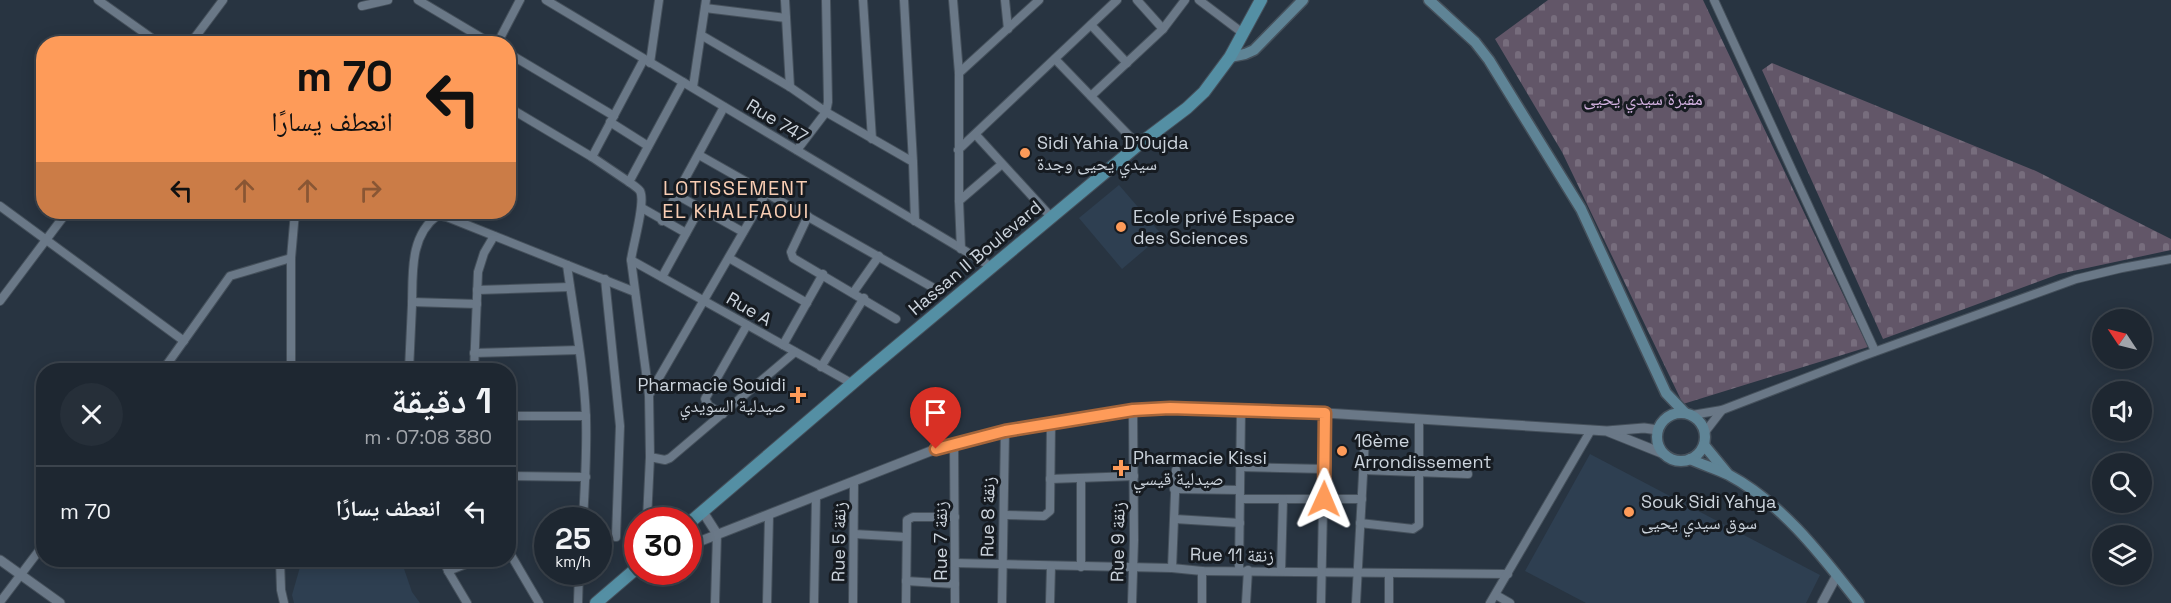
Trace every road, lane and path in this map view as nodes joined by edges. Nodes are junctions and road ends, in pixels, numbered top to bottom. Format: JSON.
{"nodes":[{"id":1,"x":98,"y":0,"type":"edge"},
{"id":2,"x":223,"y":0,"type":"edge"},
{"id":3,"x":388,"y":0,"type":"edge"},
{"id":4,"x":418,"y":0,"type":"edge"},
{"id":5,"x":520,"y":0,"type":"edge"},
{"id":6,"x":546,"y":0,"type":"edge"},
{"id":7,"x":660,"y":0,"type":"edge"},
{"id":8,"x":785,"y":0,"type":"edge"},
{"id":9,"x":826,"y":0,"type":"edge"},
{"id":10,"x":863,"y":0,"type":"edge"},
{"id":11,"x":904,"y":0,"type":"edge"},
{"id":12,"x":953,"y":0,"type":"edge"},
{"id":13,"x":1005,"y":0,"type":"edge"},
{"id":14,"x":1039,"y":0,"type":"edge"},
{"id":15,"x":1117,"y":0,"type":"edge"},
{"id":16,"x":1137,"y":0,"type":"edge"},
{"id":17,"x":1185,"y":0,"type":"edge"},
{"id":18,"x":1199,"y":0,"type":"edge"},
{"id":19,"x":1261,"y":0,"type":"edge"},
{"id":20,"x":1303,"y":0,"type":"edge"},
{"id":21,"x":1429,"y":0,"type":"edge"},
{"id":22,"x":1714,"y":0,"type":"edge"},
{"id":23,"x":706,"y":4,"type":"edge"},
{"id":24,"x":362,"y":6,"type":"dead end"},
{"id":25,"x":786,"y":18,"type":"junction"},
{"id":26,"x":1091,"y":25,"type":"junction"},
{"id":27,"x":1163,"y":28,"type":"junction"},
{"id":28,"x":1008,"y":29,"type":"junction"},
{"id":29,"x":1244,"y":34,"type":"junction"},
{"id":30,"x":701,"y":35,"type":"junction"},
{"id":31,"x":149,"y":36,"type":"edge"},
{"id":32,"x":196,"y":36,"type":"edge"},
{"id":33,"x":479,"y":36,"type":"edge"},
{"id":34,"x":501,"y":36,"type":"edge"},
{"id":35,"x":1230,"y":57,"type":"junction"},
{"id":36,"x":516,"y":58,"type":"edge"},
{"id":37,"x":1055,"y":59,"type":"junction"},
{"id":38,"x":647,"y":61,"type":"junction"},
{"id":39,"x":1127,"y":63,"type":"junction"},
{"id":40,"x":958,"y":73,"type":"junction"},
{"id":41,"x":683,"y":82,"type":"junction"},
{"id":42,"x":693,"y":87,"type":"junction"},
{"id":43,"x":790,"y":87,"type":"junction"},
{"id":44,"x":1091,"y":96,"type":"junction"},
{"id":45,"x":724,"y":107,"type":"junction"},
{"id":46,"x":516,"y":112,"type":"edge"},
{"id":47,"x":826,"y":112,"type":"junction"},
{"id":48,"x":612,"y":119,"type":"junction"},
{"id":49,"x":976,"y":135,"type":"junction"},
{"id":50,"x":872,"y":139,"type":"junction"},
{"id":51,"x":1138,"y":145,"type":"junction"},
{"id":52,"x":648,"y":146,"type":"junction"},
{"id":53,"x":797,"y":150,"type":"junction"},
{"id":54,"x":958,"y":150,"type":"junction"},
{"id":55,"x":699,"y":155,"type":"junction"},
{"id":56,"x":592,"y":157,"type":"junction"},
{"id":57,"x":913,"y":162,"type":"junction"},
{"id":58,"x":1002,"y":164,"type":"junction"},
{"id":59,"x":629,"y":182,"type":"junction"},
{"id":60,"x":766,"y":193,"type":"junction"},
{"id":61,"x":677,"y":195,"type":"junction"},
{"id":62,"x":959,"y":201,"type":"junction"},
{"id":63,"x":0,"y":206,"type":"edge"},
{"id":64,"x":642,"y":208,"type":"junction"},
{"id":65,"x":700,"y":208,"type":"junction"},
{"id":66,"x":808,"y":216,"type":"junction"},
{"id":67,"x":1052,"y":218,"type":"junction"},
{"id":68,"x":62,"y":219,"type":"edge"},
{"id":69,"x":294,"y":219,"type":"edge"},
{"id":70,"x":432,"y":219,"type":"edge"},
{"id":71,"x":451,"y":219,"type":"edge"},
{"id":72,"x":662,"y":221,"type":"junction"},
{"id":73,"x":915,"y":221,"type":"junction"},
{"id":74,"x":743,"y":232,"type":"junction"},
{"id":75,"x":686,"y":233,"type":"junction"},
{"id":76,"x":494,"y":236,"type":"junction"},
{"id":77,"x":46,"y":240,"type":"junction"},
{"id":78,"x":961,"y":249,"type":"junction"},
{"id":79,"x":879,"y":256,"type":"junction"},
{"id":80,"x":291,"y":258,"type":"junction"},
{"id":81,"x":729,"y":258,"type":"junction"},
{"id":82,"x":2171,"y":259,"type":"edge"},
{"id":83,"x":632,"y":260,"type":"junction"},
{"id":84,"x":567,"y":265,"type":"junction"},
{"id":85,"x":992,"y":267,"type":"junction"},
{"id":86,"x":823,"y":274,"type":"junction"},
{"id":87,"x":662,"y":276,"type":"junction"},
{"id":88,"x":605,"y":279,"type":"junction"},
{"id":89,"x":570,"y":287,"type":"junction"},
{"id":90,"x":932,"y":287,"type":"dead end"},
{"id":91,"x":477,"y":290,"type":"junction"},
{"id":92,"x":635,"y":292,"type":"junction"},
{"id":93,"x":853,"y":293,"type":"junction"},
{"id":94,"x":864,"y":298,"type":"junction"},
{"id":95,"x":704,"y":300,"type":"junction"},
{"id":96,"x":0,"y":301,"type":"edge"},
{"id":97,"x":412,"y":302,"type":"junction"},
{"id":98,"x":807,"y":303,"type":"junction"},
{"id":99,"x":477,"y":304,"type":"junction"},
{"id":100,"x":896,"y":319,"type":"dead end"},
{"id":101,"x":747,"y":326,"type":"junction"},
{"id":102,"x":184,"y":341,"type":"junction"},
{"id":103,"x":783,"y":345,"type":"junction"},
{"id":104,"x":579,"y":350,"type":"junction"},
{"id":105,"x":1875,"y":351,"type":"junction"},
{"id":106,"x":795,"y":352,"type":"junction"},
{"id":107,"x":474,"y":353,"type":"junction"},
{"id":108,"x":169,"y":363,"type":"edge"},
{"id":109,"x":291,"y":363,"type":"edge"},
{"id":110,"x":409,"y":363,"type":"edge"},
{"id":111,"x":474,"y":363,"type":"edge"},
{"id":112,"x":821,"y":367,"type":"junction"},
{"id":113,"x":853,"y":384,"type":"junction"},
{"id":114,"x":1666,"y":393,"type":"junction"},
{"id":115,"x":649,"y":395,"type":"junction"},
{"id":116,"x":1133,"y":410,"type":"junction"},
{"id":117,"x":1241,"y":410,"type":"junction"},
{"id":118,"x":1722,"y":410,"type":"junction"},
{"id":119,"x":1325,"y":413,"type":"junction"},
{"id":120,"x":723,"y":414,"type":"junction"},
{"id":121,"x":1688,"y":414,"type":"junction"},
{"id":122,"x":516,"y":416,"type":"edge"},
{"id":123,"x":586,"y":416,"type":"junction"},
{"id":124,"x":1419,"y":420,"type":"junction"},
{"id":125,"x":1051,"y":423,"type":"junction"},
{"id":126,"x":1661,"y":426,"type":"junction"},
{"id":127,"x":1591,"y":430,"type":"junction"},
{"id":128,"x":1005,"y":431,"type":"junction"},
{"id":129,"x":1607,"y":431,"type":"junction"},
{"id":130,"x":1705,"y":432,"type":"junction"},
{"id":131,"x":1365,"y":438,"type":"dead end"},
{"id":132,"x":954,"y":443,"type":"junction"},
{"id":133,"x":1704,"y":445,"type":"junction"},
{"id":134,"x":1664,"y":454,"type":"junction"},
{"id":135,"x":650,"y":457,"type":"junction"},
{"id":136,"x":1690,"y":459,"type":"junction"},
{"id":137,"x":1240,"y":466,"type":"junction"},
{"id":138,"x":1325,"y":469,"type":"junction"},
{"id":139,"x":1176,"y":470,"type":"dead end"},
{"id":140,"x":1364,"y":470,"type":"junction"},
{"id":141,"x":1419,"y":472,"type":"junction"},
{"id":142,"x":1468,"y":474,"type":"dead end"},
{"id":143,"x":516,"y":476,"type":"edge"},
{"id":144,"x":1134,"y":476,"type":"junction"},
{"id":145,"x":1730,"y":476,"type":"junction"},
{"id":146,"x":586,"y":477,"type":"junction"},
{"id":147,"x":1081,"y":478,"type":"junction"},
{"id":148,"x":1050,"y":479,"type":"junction"},
{"id":149,"x":854,"y":482,"type":"junction"},
{"id":150,"x":1174,"y":489,"type":"junction"},
{"id":151,"x":1240,"y":490,"type":"junction"},
{"id":152,"x":816,"y":497,"type":"junction"},
{"id":153,"x":1283,"y":499,"type":"junction"},
{"id":154,"x":1324,"y":499,"type":"junction"},
{"id":155,"x":1362,"y":499,"type":"junction"},
{"id":156,"x":1241,"y":500,"type":"junction"},
{"id":157,"x":584,"y":507,"type":"edge"},
{"id":158,"x":648,"y":507,"type":"edge"},
{"id":159,"x":703,"y":512,"type":"joint"},
{"id":160,"x":1004,"y":515,"type":"junction"},
{"id":161,"x":769,"y":516,"type":"junction"},
{"id":162,"x":955,"y":517,"type":"junction"},
{"id":163,"x":1174,"y":519,"type":"junction"},
{"id":164,"x":1240,"y":523,"type":"junction"},
{"id":165,"x":1359,"y":523,"type":"junction"},
{"id":166,"x":717,"y":534,"type":"junction"},
{"id":167,"x":854,"y":534,"type":"junction"},
{"id":168,"x":616,"y":537,"type":"dead end"},
{"id":169,"x":906,"y":537,"type":"junction"},
{"id":170,"x":702,"y":540,"type":"edge"},
{"id":171,"x":36,"y":555,"type":"edge"},
{"id":172,"x":0,"y":560,"type":"edge"},
{"id":173,"x":955,"y":563,"type":"junction"},
{"id":174,"x":516,"y":564,"type":"edge"},
{"id":175,"x":1003,"y":565,"type":"junction"},
{"id":176,"x":1051,"y":566,"type":"junction"},
{"id":177,"x":280,"y":567,"type":"edge"},
{"id":178,"x":446,"y":567,"type":"edge"},
{"id":179,"x":458,"y":567,"type":"edge"},
{"id":180,"x":1081,"y":567,"type":"junction"},
{"id":181,"x":1133,"y":568,"type":"junction"},
{"id":182,"x":1172,"y":568,"type":"junction"},
{"id":183,"x":1244,"y":570,"type":"junction"},
{"id":184,"x":447,"y":571,"type":"junction"},
{"id":185,"x":1203,"y":571,"type":"junction"},
{"id":186,"x":1281,"y":571,"type":"junction"},
{"id":187,"x":1322,"y":572,"type":"junction"},
{"id":188,"x":1356,"y":572,"type":"junction"},
{"id":189,"x":1389,"y":573,"type":"junction"},
{"id":190,"x":1508,"y":574,"type":"junction"},
{"id":191,"x":22,"y":575,"type":"junction"},
{"id":192,"x":1837,"y":575,"type":"junction"},
{"id":193,"x":624,"y":579,"type":"edge"},
{"id":194,"x":906,"y":580,"type":"junction"},
{"id":195,"x":955,"y":584,"type":"junction"},
{"id":196,"x":579,"y":585,"type":"edge"},
{"id":197,"x":1496,"y":595,"type":"junction"},
{"id":198,"x":0,"y":602,"type":"edge"},
{"id":199,"x":60,"y":603,"type":"edge"},
{"id":200,"x":284,"y":603,"type":"edge"},
{"id":201,"x":467,"y":603,"type":"edge"},
{"id":202,"x":539,"y":603,"type":"edge"},
{"id":203,"x":578,"y":603,"type":"edge"},
{"id":204,"x":596,"y":603,"type":"edge"},
{"id":205,"x":715,"y":603,"type":"edge"},
{"id":206,"x":767,"y":603,"type":"edge"},
{"id":207,"x":814,"y":603,"type":"edge"},
{"id":208,"x":853,"y":603,"type":"edge"},
{"id":209,"x":906,"y":603,"type":"edge"},
{"id":210,"x":955,"y":603,"type":"edge"},
{"id":211,"x":1002,"y":603,"type":"edge"},
{"id":212,"x":1050,"y":603,"type":"edge"},
{"id":213,"x":1132,"y":603,"type":"edge"},
{"id":214,"x":1202,"y":603,"type":"edge"},
{"id":215,"x":1246,"y":603,"type":"edge"},
{"id":216,"x":1321,"y":603,"type":"edge"},
{"id":217,"x":1356,"y":603,"type":"edge"},
{"id":218,"x":1389,"y":603,"type":"edge"},
{"id":219,"x":1490,"y":603,"type":"edge"},
{"id":220,"x":1510,"y":603,"type":"edge"},
{"id":221,"x":1822,"y":603,"type":"edge"},
{"id":222,"x":1859,"y":603,"type":"edge"}],
"edges":[{"from":1,"to":31,"type":"street"},
{"from":2,"to":32,"type":"street"},
{"from":3,"to":24,"type":"street"},
{"from":4,"to":33,"type":"street"},
{"from":5,"to":34,"type":"street"},
{"from":6,"to":38,"type":"street","name":"Rue 747"},
{"from":7,"to":38,"type":"street"},
{"from":8,"to":25,"type":"street"},
{"from":9,"to":47,"type":"street"},
{"from":10,"to":50,"type":"street"},
{"from":11,"to":57,"type":"street"},
{"from":12,"to":40,"type":"street"},
{"from":13,"to":28,"type":"street"},
{"from":14,"to":28,"type":"street"},
{"from":15,"to":26,"type":"street"},
{"from":16,"to":27,"type":"street"},
{"from":17,"to":27,"type":"street"},
{"from":18,"to":29,"type":"street"},
{"from":19,"to":29,"type":"main road","name":"Hassan II Boulevard"},
{"from":20,"to":35,"type":"main road"},
{"from":21,"to":114,"type":"main road"},
{"from":22,"to":105,"type":"street"},
{"from":23,"to":25,"type":"street"},
{"from":23,"to":30,"type":"street"},
{"from":25,"to":43,"type":"street"},
{"from":26,"to":37,"type":"street"},
{"from":26,"to":39,"type":"street"},
{"from":27,"to":39,"type":"street"},
{"from":28,"to":40,"type":"street"},
{"from":29,"to":35,"type":"main road","name":"Hassan II Boulevard"},
{"from":30,"to":42,"type":"street"},
{"from":30,"to":43,"type":"street"},
{"from":35,"to":51,"type":"main road","name":"Hassan II Boulevard"},
{"from":36,"to":48,"type":"street"},
{"from":37,"to":44,"type":"street"},
{"from":37,"to":49,"type":"street"},
{"from":38,"to":41,"type":"street","name":"Rue 747"},
{"from":38,"to":48,"type":"street"},
{"from":39,"to":44,"type":"street"},
{"from":40,"to":54,"type":"street"},
{"from":41,"to":42,"type":"street","name":"Rue 747"},
{"from":41,"to":52,"type":"street"},
{"from":42,"to":45,"type":"street","name":"Rue 747"},
{"from":43,"to":47,"type":"street"},
{"from":44,"to":51,"type":"street"},
{"from":45,"to":53,"type":"street","name":"Rue 747"},
{"from":45,"to":55,"type":"street"},
{"from":46,"to":56,"type":"street"},
{"from":47,"to":50,"type":"street"},
{"from":47,"to":53,"type":"street"},
{"from":48,"to":52,"type":"street"},
{"from":48,"to":56,"type":"street"},
{"from":49,"to":54,"type":"street"},
{"from":49,"to":58,"type":"street"},
{"from":50,"to":57,"type":"street"},
{"from":51,"to":67,"type":"main road","name":"Hassan II Boulevard"},
{"from":52,"to":59,"type":"street"},
{"from":53,"to":73,"type":"street","name":"Rue 747"},
{"from":54,"to":62,"type":"street"},
{"from":55,"to":60,"type":"street"},
{"from":55,"to":61,"type":"street"},
{"from":56,"to":59,"type":"street"},
{"from":57,"to":73,"type":"street"},
{"from":58,"to":62,"type":"street"},
{"from":58,"to":67,"type":"street"},
{"from":59,"to":64,"type":"street"},
{"from":60,"to":66,"type":"street"},
{"from":60,"to":74,"type":"street"},
{"from":61,"to":65,"type":"street"},
{"from":61,"to":72,"type":"street"},
{"from":62,"to":78,"type":"street"},
{"from":63,"to":77,"type":"street"},
{"from":64,"to":72,"type":"street"},
{"from":64,"to":83,"type":"street"},
{"from":65,"to":74,"type":"street"},
{"from":65,"to":75,"type":"street"},
{"from":66,"to":79,"type":"street"},
{"from":66,"to":86,"type":"street"},
{"from":67,"to":85,"type":"main road","name":"Hassan II Boulevard"},
{"from":68,"to":77,"type":"street"},
{"from":69,"to":80,"type":"street"},
{"from":70,"to":97,"type":"street"},
{"from":71,"to":76,"type":"street"},
{"from":72,"to":75,"type":"street"},
{"from":73,"to":78,"type":"street","name":"Rue 747"},
{"from":74,"to":81,"type":"street"},
{"from":75,"to":87,"type":"street"},
{"from":76,"to":84,"type":"street"},
{"from":76,"to":91,"type":"street"},
{"from":77,"to":96,"type":"street"},
{"from":77,"to":102,"type":"street"},
{"from":78,"to":85,"type":"street","name":"Rue 747"},
{"from":79,"to":90,"type":"street"},
{"from":79,"to":93,"type":"street"},
{"from":80,"to":102,"type":"street"},
{"from":80,"to":109,"type":"street"},
{"from":81,"to":95,"type":"street"},
{"from":81,"to":98,"type":"street"},
{"from":82,"to":105,"type":"street"},
{"from":83,"to":87,"type":"street","name":"Rue A"},
{"from":83,"to":92,"type":"street"},
{"from":84,"to":88,"type":"street"},
{"from":84,"to":89,"type":"street"},
{"from":85,"to":113,"type":"main road","name":"Hassan II Boulevard"},
{"from":86,"to":93,"type":"street"},
{"from":86,"to":98,"type":"street"},
{"from":87,"to":95,"type":"street","name":"Rue A"},
{"from":88,"to":92,"type":"street"},
{"from":88,"to":168,"type":"street"},
{"from":89,"to":91,"type":"street"},
{"from":89,"to":104,"type":"street"},
{"from":91,"to":99,"type":"street"},
{"from":92,"to":115,"type":"street"},
{"from":93,"to":94,"type":"street"},
{"from":94,"to":100,"type":"street"},
{"from":94,"to":112,"type":"street"},
{"from":95,"to":101,"type":"street","name":"Rue A"},
{"from":95,"to":115,"type":"street"},
{"from":97,"to":99,"type":"street"},
{"from":97,"to":110,"type":"street"},
{"from":98,"to":103,"type":"street"},
{"from":99,"to":107,"type":"street"},
{"from":101,"to":103,"type":"street","name":"Rue A"},
{"from":101,"to":120,"type":"street"},
{"from":102,"to":108,"type":"street"},
{"from":103,"to":106,"type":"street","name":"Rue A"},
{"from":104,"to":107,"type":"street"},
{"from":104,"to":123,"type":"street"},
{"from":105,"to":118,"type":"street"},
{"from":106,"to":112,"type":"street","name":"Rue A"},
{"from":106,"to":120,"type":"street"},
{"from":107,"to":111,"type":"street"},
{"from":112,"to":113,"type":"street","name":"Rue A"},
{"from":113,"to":159,"type":"main road","name":"Hassan II Boulevard"},
{"from":114,"to":121,"type":"main road"},
{"from":114,"to":126,"type":"main road"},
{"from":115,"to":135,"type":"street"},
{"from":116,"to":117,"type":"street"},
{"from":116,"to":125,"type":"street"},
{"from":116,"to":144,"type":"street","name":"Rue 9 زنقة"},
{"from":117,"to":119,"type":"street"},
{"from":117,"to":137,"type":"street"},
{"from":118,"to":121,"type":"street"},
{"from":118,"to":130,"type":"street"},
{"from":119,"to":124,"type":"street"},
{"from":119,"to":138,"type":"street"},
{"from":120,"to":135,"type":"street"},
{"from":121,"to":126,"type":"main road"},
{"from":121,"to":130,"type":"main road"},
{"from":122,"to":123,"type":"street"},
{"from":123,"to":146,"type":"street"},
{"from":124,"to":127,"type":"street"},
{"from":124,"to":141,"type":"street"},
{"from":125,"to":128,"type":"street"},
{"from":125,"to":148,"type":"street"},
{"from":126,"to":129,"type":"street"},
{"from":126,"to":134,"type":"main road"},
{"from":127,"to":129,"type":"street"},
{"from":127,"to":190,"type":"street"},
{"from":128,"to":132,"type":"street"},
{"from":128,"to":160,"type":"street","name":"Rue 8 زنقة"},
{"from":129,"to":134,"type":"street"},
{"from":130,"to":133,"type":"main road"},
{"from":131,"to":140,"type":"street"},
{"from":132,"to":149,"type":"street"},
{"from":132,"to":162,"type":"street","name":"Rue 7 زنقة"},
{"from":133,"to":136,"type":"main road"},
{"from":133,"to":145,"type":"main road"},
{"from":134,"to":136,"type":"main road"},
{"from":135,"to":158,"type":"street"},
{"from":136,"to":145,"type":"main road"},
{"from":137,"to":138,"type":"street"},
{"from":137,"to":151,"type":"street"},
{"from":138,"to":154,"type":"street"},
{"from":139,"to":150,"type":"street"},
{"from":140,"to":141,"type":"street"},
{"from":140,"to":155,"type":"street"},
{"from":141,"to":142,"type":"street"},
{"from":141,"to":165,"type":"street"},
{"from":143,"to":146,"type":"street"},
{"from":144,"to":147,"type":"street"},
{"from":144,"to":181,"type":"street","name":"Rue 9 زنقة"},
{"from":145,"to":192,"type":"main road"},
{"from":146,"to":157,"type":"street"},
{"from":147,"to":148,"type":"street"},
{"from":147,"to":180,"type":"street"},
{"from":148,"to":160,"type":"street"},
{"from":149,"to":152,"type":"street"},
{"from":149,"to":167,"type":"street","name":"Rue 5 زنقة"},
{"from":150,"to":151,"type":"street"},
{"from":150,"to":163,"type":"street"},
{"from":151,"to":156,"type":"street"},
{"from":152,"to":161,"type":"street"},
{"from":152,"to":207,"type":"street"},
{"from":153,"to":154,"type":"street"},
{"from":153,"to":156,"type":"street"},
{"from":153,"to":186,"type":"street"},
{"from":154,"to":155,"type":"street"},
{"from":154,"to":187,"type":"street"},
{"from":155,"to":165,"type":"street"},
{"from":156,"to":164,"type":"street"},
{"from":159,"to":166,"type":"street"},
{"from":160,"to":175,"type":"street","name":"Rue 8 زنقة"},
{"from":161,"to":166,"type":"street"},
{"from":161,"to":206,"type":"street"},
{"from":162,"to":169,"type":"street"},
{"from":162,"to":173,"type":"street","name":"Rue 7 زنقة"},
{"from":163,"to":164,"type":"street"},
{"from":163,"to":182,"type":"street"},
{"from":164,"to":183,"type":"street"},
{"from":165,"to":188,"type":"street"},
{"from":166,"to":170,"type":"street"},
{"from":166,"to":205,"type":"street"},
{"from":167,"to":169,"type":"street"},
{"from":167,"to":208,"type":"street","name":"Rue 5 زنقة"},
{"from":169,"to":194,"type":"street"},
{"from":171,"to":191,"type":"street"},
{"from":172,"to":191,"type":"street"},
{"from":173,"to":175,"type":"street","name":"Rue 11 زنقة"},
{"from":173,"to":195,"type":"street","name":"Rue 7 زنقة"},
{"from":174,"to":202,"type":"street"},
{"from":175,"to":176,"type":"street","name":"Rue 11 زنقة"},
{"from":175,"to":211,"type":"street","name":"Rue 8 زنقة"},
{"from":176,"to":180,"type":"street","name":"Rue 11 زنقة"},
{"from":176,"to":212,"type":"street"},
{"from":177,"to":200,"type":"street"},
{"from":178,"to":184,"type":"street"},
{"from":179,"to":184,"type":"street"},
{"from":180,"to":181,"type":"street","name":"Rue 11 زنقة"},
{"from":181,"to":182,"type":"street","name":"Rue 11 زنقة"},
{"from":181,"to":213,"type":"street","name":"Rue 9 زنقة"},
{"from":182,"to":185,"type":"street","name":"Rue 11 زنقة"},
{"from":183,"to":185,"type":"street","name":"Rue 11 زنقة"},
{"from":183,"to":186,"type":"street","name":"Rue 11 زنقة"},
{"from":183,"to":215,"type":"street"},
{"from":184,"to":201,"type":"street"},
{"from":185,"to":214,"type":"street"},
{"from":186,"to":187,"type":"street","name":"Rue 11 زنقة"},
{"from":187,"to":188,"type":"street","name":"Rue 11 زنقة"},
{"from":187,"to":216,"type":"street"},
{"from":188,"to":189,"type":"street","name":"Rue 11 زنقة"},
{"from":188,"to":217,"type":"street"},
{"from":189,"to":190,"type":"street","name":"Rue 11 زنقة"},
{"from":189,"to":218,"type":"street"},
{"from":190,"to":197,"type":"street"},
{"from":191,"to":198,"type":"street"},
{"from":191,"to":199,"type":"street"},
{"from":192,"to":221,"type":"street"},
{"from":192,"to":222,"type":"main road"},
{"from":193,"to":204,"type":"main road"},
{"from":194,"to":195,"type":"street"},
{"from":194,"to":209,"type":"street"},
{"from":195,"to":210,"type":"street","name":"Rue 7 زنقة"},
{"from":196,"to":203,"type":"street"},
{"from":197,"to":219,"type":"street"},
{"from":197,"to":220,"type":"street"}]}
